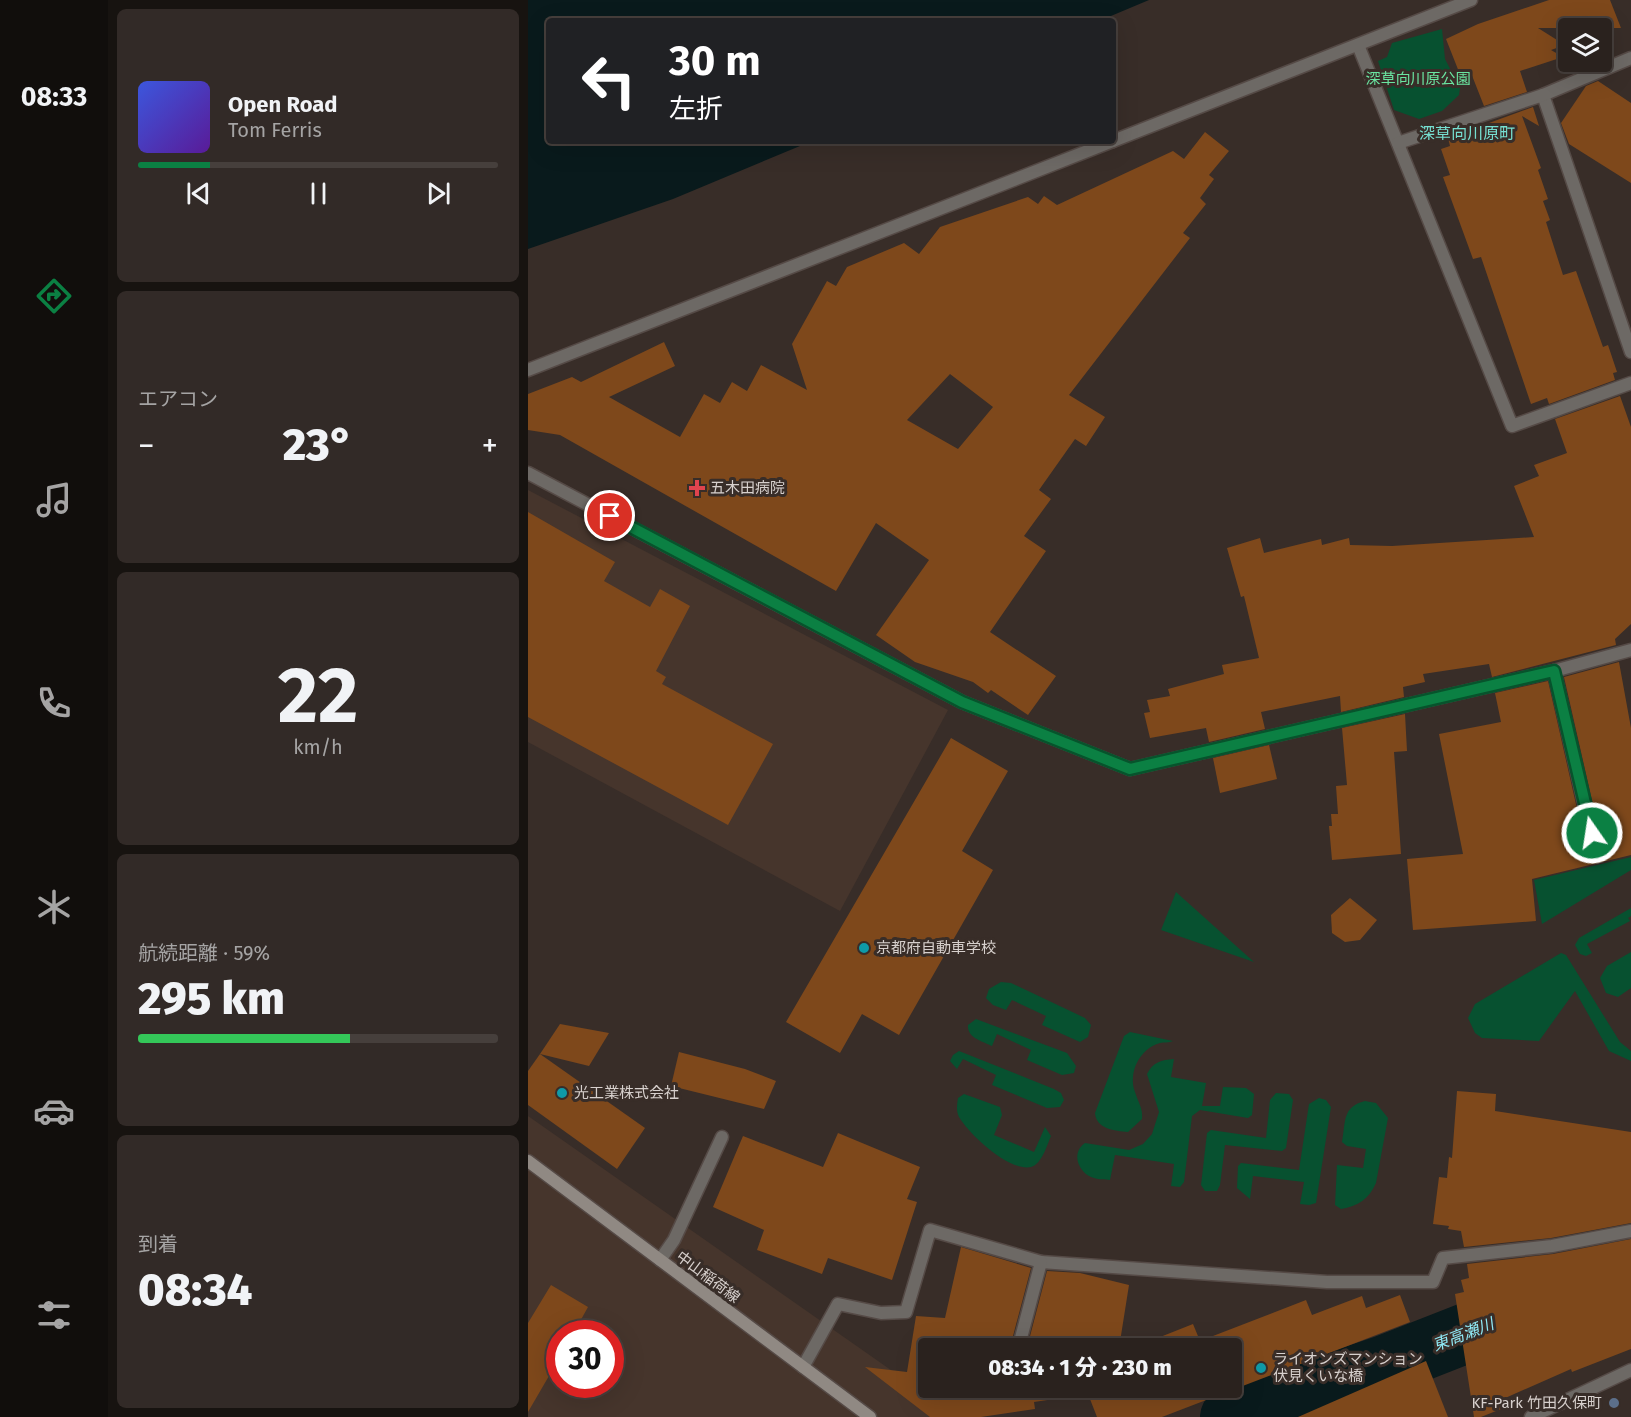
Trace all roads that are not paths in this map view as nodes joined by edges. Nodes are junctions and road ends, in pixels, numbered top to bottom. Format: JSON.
{"nodes":[{"id":1,"x":1471,"y":0,"type":"edge"},
{"id":2,"x":1358,"y":45,"type":"junction"},
{"id":3,"x":1631,"y":58,"type":"edge"},
{"id":4,"x":1543,"y":95,"type":"junction"},
{"id":5,"x":1116,"y":140,"type":"edge"},
{"id":6,"x":1398,"y":143,"type":"junction"},
{"id":7,"x":1105,"y":144,"type":"edge"},
{"id":8,"x":1631,"y":352,"type":"edge"},
{"id":9,"x":528,"y":370,"type":"edge"},
{"id":10,"x":1631,"y":383,"type":"edge"},
{"id":11,"x":528,"y":473,"type":"edge"},
{"id":12,"x":1631,"y":650,"type":"edge"},
{"id":13,"x":1554,"y":671,"type":"junction"},
{"id":14,"x":1592,"y":833,"type":"dead end"},
{"id":15,"x":722,"y":1137,"type":"dead end"},
{"id":16,"x":528,"y":1161,"type":"edge"},
{"id":17,"x":1631,"y":1231,"type":"edge"},
{"id":18,"x":660,"y":1260,"type":"junction"},
{"id":19,"x":1041,"y":1262,"type":"junction"},
{"id":20,"x":1021,"y":1338,"type":"dead end"},
{"id":21,"x":803,"y":1367,"type":"junction"},
{"id":22,"x":1631,"y":1370,"type":"edge"},
{"id":23,"x":870,"y":1417,"type":"edge"},
{"id":24,"x":1531,"y":1417,"type":"edge"}],
"edges":[{"from":1,"to":2,"type":"street"},
{"from":2,"to":5,"type":"street"},
{"from":2,"to":6,"type":"street"},
{"from":3,"to":4,"type":"street"},
{"from":4,"to":6,"type":"street"},
{"from":4,"to":8,"type":"street"},
{"from":6,"to":10,"type":"street"},
{"from":7,"to":9,"type":"street"},
{"from":11,"to":13,"type":"street"},
{"from":12,"to":13,"type":"street"},
{"from":13,"to":14,"type":"street"},
{"from":15,"to":18,"type":"street"},
{"from":16,"to":18,"type":"main road","name":"中山稲荷線"},
{"from":17,"to":19,"type":"street"},
{"from":18,"to":21,"type":"main road","name":"中山稲荷線"},
{"from":19,"to":20,"type":"street"},
{"from":19,"to":21,"type":"street"},
{"from":21,"to":23,"type":"main road","name":"中山稲荷線"},
{"from":22,"to":24,"type":"street"}]}
